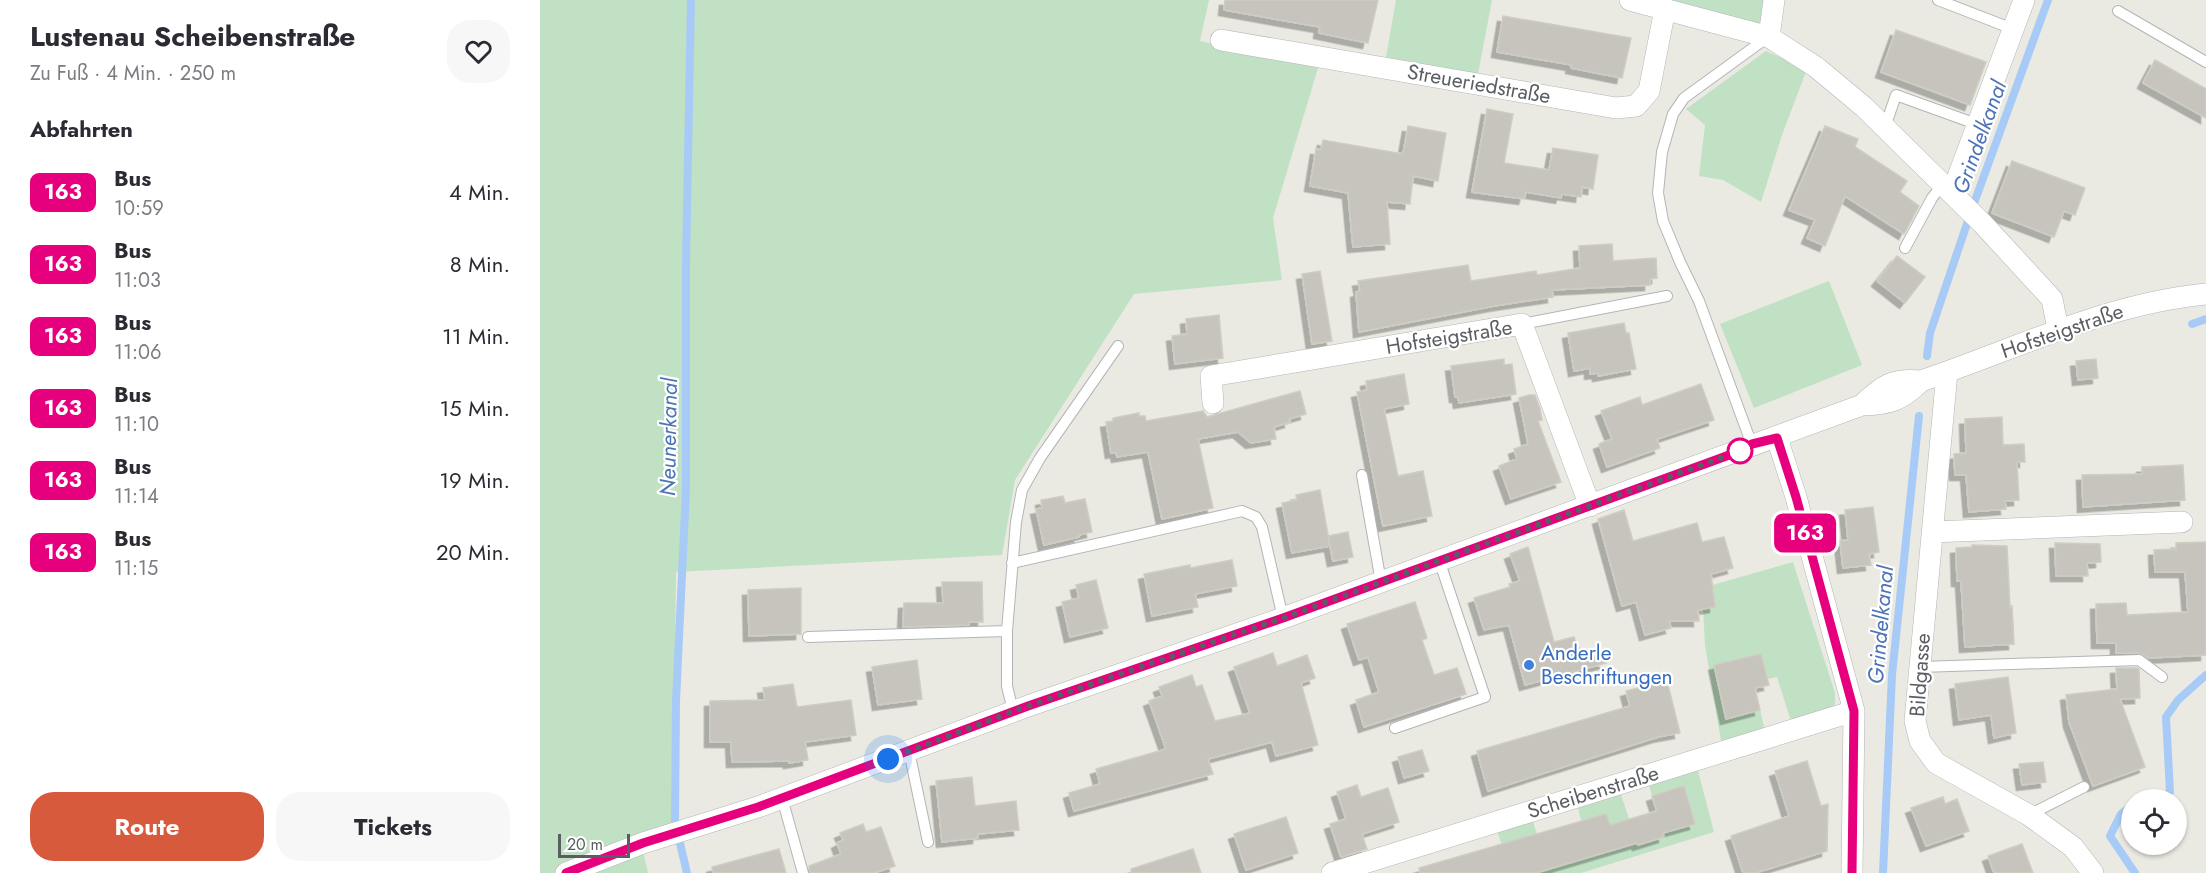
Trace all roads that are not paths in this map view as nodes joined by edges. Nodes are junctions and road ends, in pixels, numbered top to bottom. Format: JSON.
{"nodes":[{"id":1,"x":1630,"y":0,"type":"edge"},
{"id":2,"x":1774,"y":0,"type":"edge"},
{"id":3,"x":1938,"y":0,"type":"edge"},
{"id":4,"x":2024,"y":0,"type":"edge"},
{"id":5,"x":1665,"y":9,"type":"junction"},
{"id":6,"x":2118,"y":11,"type":"dead end"},
{"id":7,"x":2013,"y":29,"type":"junction"},
{"id":8,"x":1768,"y":37,"type":"junction"},
{"id":9,"x":1221,"y":39,"type":"dead end"},
{"id":10,"x":2206,"y":62,"type":"edge"},
{"id":11,"x":1979,"y":125,"type":"junction"},
{"id":12,"x":1885,"y":127,"type":"junction"},
{"id":13,"x":1952,"y":192,"type":"junction"},
{"id":14,"x":1905,"y":248,"type":"dead end"},
{"id":15,"x":2206,"y":294,"type":"edge"},
{"id":16,"x":1667,"y":296,"type":"dead end"},
{"id":17,"x":1522,"y":324,"type":"junction"},
{"id":18,"x":2058,"y":329,"type":"junction"},
{"id":19,"x":1118,"y":345,"type":"dead end"},
{"id":20,"x":1947,"y":372,"type":"junction"},
{"id":21,"x":1213,"y":403,"type":"dead end"},
{"id":22,"x":1777,"y":438,"type":"junction"},
{"id":23,"x":1752,"y":444,"type":"junction"},
{"id":24,"x":1362,"y":475,"type":"dead end"},
{"id":25,"x":1590,"y":506,"type":"junction"},
{"id":26,"x":2182,"y":522,"type":"dead end"},
{"id":27,"x":1932,"y":532,"type":"junction"},
{"id":28,"x":1439,"y":560,"type":"junction"},
{"id":29,"x":1012,"y":563,"type":"junction"},
{"id":30,"x":1381,"y":582,"type":"junction"},
{"id":31,"x":1283,"y":618,"type":"junction"},
{"id":32,"x":1007,"y":631,"type":"junction"},
{"id":33,"x":808,"y":637,"type":"dead end"},
{"id":34,"x":1920,"y":667,"type":"junction"},
{"id":35,"x":2162,"y":677,"type":"dead end"},
{"id":36,"x":1013,"y":711,"type":"junction"},
{"id":37,"x":1854,"y":711,"type":"junction"},
{"id":38,"x":1395,"y":728,"type":"dead end"},
{"id":39,"x":909,"y":751,"type":"junction"},
{"id":40,"x":2084,"y":787,"type":"dead end"},
{"id":41,"x":782,"y":798,"type":"junction"},
{"id":42,"x":2029,"y":815,"type":"junction"},
{"id":43,"x":928,"y":842,"type":"dead end"},
{"id":44,"x":1850,"y":872,"type":"edge"},
{"id":45,"x":566,"y":873,"type":"edge"},
{"id":46,"x":803,"y":873,"type":"edge"},
{"id":47,"x":1332,"y":873,"type":"edge"},
{"id":48,"x":2092,"y":873,"type":"edge"}],
"edges":[{"from":1,"to":5,"type":"street"},
{"from":2,"to":8,"type":"street"},
{"from":3,"to":7,"type":"lane"},
{"from":4,"to":7,"type":"street"},
{"from":5,"to":8,"type":"street"},
{"from":5,"to":9,"type":"street","name":"Streueriedstraße"},
{"from":6,"to":10,"type":"lane"},
{"from":7,"to":11,"type":"street"},
{"from":8,"to":12,"type":"street"},
{"from":8,"to":23,"type":"lane"},
{"from":11,"to":12,"type":"lane"},
{"from":11,"to":13,"type":"street"},
{"from":12,"to":13,"type":"street"},
{"from":13,"to":14,"type":"lane"},
{"from":13,"to":18,"type":"street"},
{"from":15,"to":18,"type":"street","name":"Hofsteigstraße"},
{"from":16,"to":17,"type":"lane"},
{"from":17,"to":21,"type":"street","name":"Hofsteigstraße"},
{"from":17,"to":25,"type":"street","name":"Hofsteigstraße"},
{"from":18,"to":20,"type":"street","name":"Hofsteigstraße"},
{"from":19,"to":29,"type":"lane"},
{"from":20,"to":22,"type":"street","name":"Hofsteigstraße"},
{"from":20,"to":27,"type":"street","name":"Bildgasse"},
{"from":22,"to":23,"type":"street","name":"Hofsteigstraße"},
{"from":22,"to":37,"type":"street"},
{"from":23,"to":25,"type":"street","name":"Hofsteigstraße"},
{"from":24,"to":30,"type":"lane"},
{"from":25,"to":28,"type":"street","name":"Hofsteigstraße"},
{"from":26,"to":27,"type":"street"},
{"from":27,"to":34,"type":"street","name":"Bildgasse"},
{"from":28,"to":30,"type":"street","name":"Hofsteigstraße"},
{"from":28,"to":38,"type":"lane"},
{"from":29,"to":31,"type":"lane"},
{"from":29,"to":32,"type":"lane"},
{"from":30,"to":31,"type":"street","name":"Hofsteigstraße"},
{"from":31,"to":36,"type":"street","name":"Hofsteigstraße"},
{"from":32,"to":33,"type":"lane"},
{"from":32,"to":36,"type":"lane"},
{"from":34,"to":35,"type":"lane"},
{"from":34,"to":42,"type":"street","name":"Bildgasse"},
{"from":36,"to":39,"type":"street","name":"Hofsteigstraße"},
{"from":37,"to":44,"type":"street"},
{"from":37,"to":47,"type":"street","name":"Scheibenstraße"},
{"from":39,"to":41,"type":"street","name":"Hofsteigstraße"},
{"from":39,"to":43,"type":"lane"},
{"from":40,"to":42,"type":"lane"},
{"from":41,"to":45,"type":"street","name":"Hofsteigstraße"},
{"from":41,"to":46,"type":"lane"},
{"from":42,"to":48,"type":"street","name":"Bildgasse"}]}
